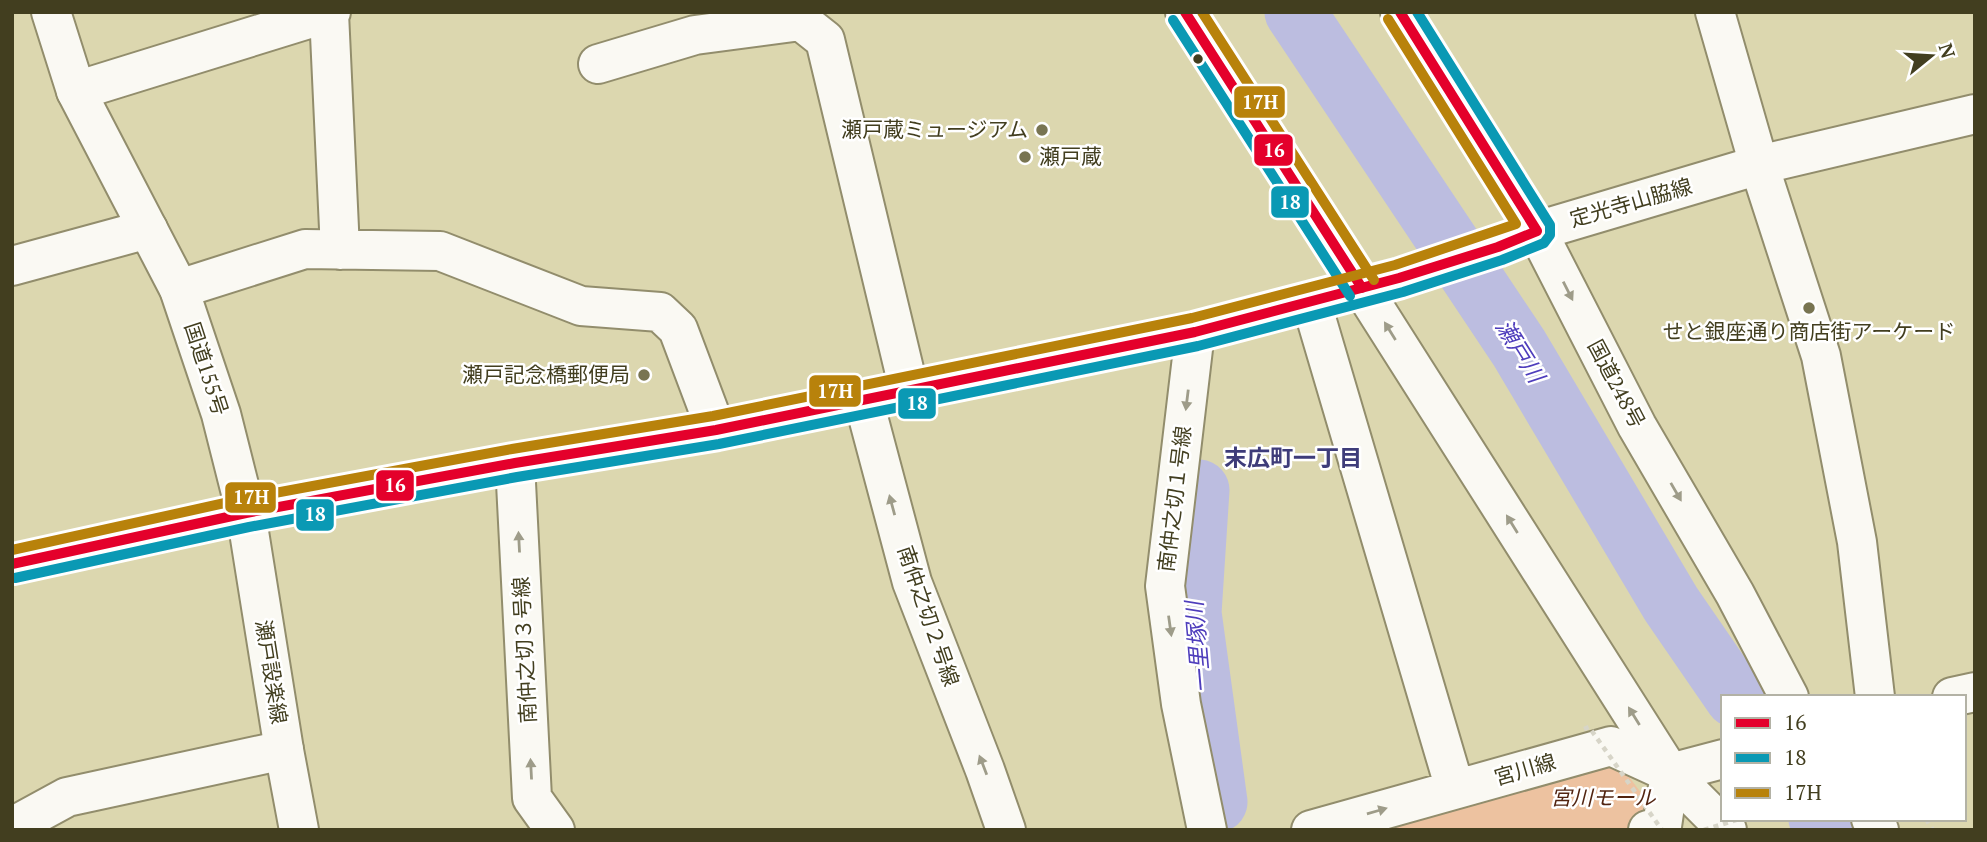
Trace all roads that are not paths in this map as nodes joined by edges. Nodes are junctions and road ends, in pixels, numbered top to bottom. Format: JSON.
{"nodes":[{"id":1,"x":51,"y":12,"type":"edge"},
{"id":2,"x":1185,"y":12,"type":"edge"},
{"id":3,"x":1400,"y":12,"type":"edge"},
{"id":4,"x":1715,"y":12,"type":"edge"},
{"id":5,"x":330,"y":13,"type":"edge"},
{"id":6,"x":598,"y":64,"type":"dead end"},
{"id":7,"x":76,"y":91,"type":"junction"},
{"id":8,"x":1975,"y":114,"type":"edge"},
{"id":9,"x":1759,"y":165,"type":"junction"},
{"id":10,"x":148,"y":229,"type":"junction"},
{"id":11,"x":1537,"y":231,"type":"junction"},
{"id":12,"x":340,"y":250,"type":"junction"},
{"id":13,"x":12,"y":266,"type":"edge"},
{"id":14,"x":1362,"y":288,"type":"junction"},
{"id":15,"x":179,"y":289,"type":"junction"},
{"id":16,"x":1311,"y":301,"type":"junction"},
{"id":17,"x":1195,"y":332,"type":"junction"},
{"id":18,"x":909,"y":390,"type":"junction"},
{"id":19,"x":863,"y":398,"type":"junction"},
{"id":20,"x":716,"y":430,"type":"junction"},
{"id":21,"x":515,"y":463,"type":"junction"},
{"id":22,"x":246,"y":513,"type":"junction"},
{"id":23,"x":12,"y":564,"type":"edge"},
{"id":24,"x":1788,"y":695,"type":"edge"},
{"id":25,"x":1875,"y":695,"type":"edge"},
{"id":26,"x":284,"y":750,"type":"junction"},
{"id":27,"x":1696,"y":766,"type":"edge"},
{"id":28,"x":1454,"y":789,"type":"junction"},
{"id":29,"x":1721,"y":818,"type":"edge"},
{"id":30,"x":12,"y":827,"type":"edge"},
{"id":31,"x":299,"y":830,"type":"edge"},
{"id":32,"x":555,"y":830,"type":"edge"},
{"id":33,"x":1006,"y":830,"type":"edge"},
{"id":34,"x":1208,"y":830,"type":"edge"},
{"id":35,"x":1311,"y":830,"type":"edge"},
{"id":36,"x":1648,"y":830,"type":"edge"}],
"edges":[{"from":1,"to":7,"type":"main road","name":"国道155号"},
{"from":2,"to":14,"type":"main road"},
{"from":3,"to":11,"type":"main road"},
{"from":4,"to":9,"type":"main road"},
{"from":5,"to":7,"type":"main road"},
{"from":5,"to":12,"type":"main road"},
{"from":6,"to":18,"type":"main road"},
{"from":7,"to":10,"type":"main road","name":"国道155号"},
{"from":8,"to":9,"type":"main road","name":"定光寺山脇線"},
{"from":9,"to":11,"type":"main road","name":"定光寺山脇線"},
{"from":9,"to":25,"type":"main road"},
{"from":10,"to":13,"type":"main road"},
{"from":10,"to":15,"type":"main road","name":"国道155号"},
{"from":11,"to":14,"type":"main road"},
{"from":11,"to":24,"type":"main road","name":"国道248号","one_way":true},
{"from":12,"to":15,"type":"main road"},
{"from":12,"to":20,"type":"main road"},
{"from":14,"to":16,"type":"main road"},
{"from":27,"to":14,"type":"main road","one_way":true},
{"from":15,"to":22,"type":"main road","name":"国道155号"},
{"from":16,"to":17,"type":"main road"},
{"from":16,"to":28,"type":"main road"},
{"from":17,"to":18,"type":"main road"},
{"from":17,"to":34,"type":"main road","name":"南仲之切１号線","one_way":true},
{"from":18,"to":19,"type":"main road"},
{"from":19,"to":20,"type":"main road"},
{"from":33,"to":19,"type":"main road","name":"南仲之切２号線","one_way":true},
{"from":20,"to":21,"type":"main road"},
{"from":21,"to":22,"type":"main road"},
{"from":32,"to":21,"type":"main road","name":"南仲之切３号線","one_way":true},
{"from":22,"to":23,"type":"main road"},
{"from":22,"to":26,"type":"main road","name":"瀬戸設楽線"},
{"from":26,"to":30,"type":"main road"},
{"from":26,"to":31,"type":"main road","name":"瀬戸設楽線"},
{"from":27,"to":28,"type":"main road","name":"宮川線"},
{"from":27,"to":29,"type":"main road"},
{"from":27,"to":36,"type":"main road"},
{"from":35,"to":28,"type":"main road","name":"宮川線","one_way":true}]}
